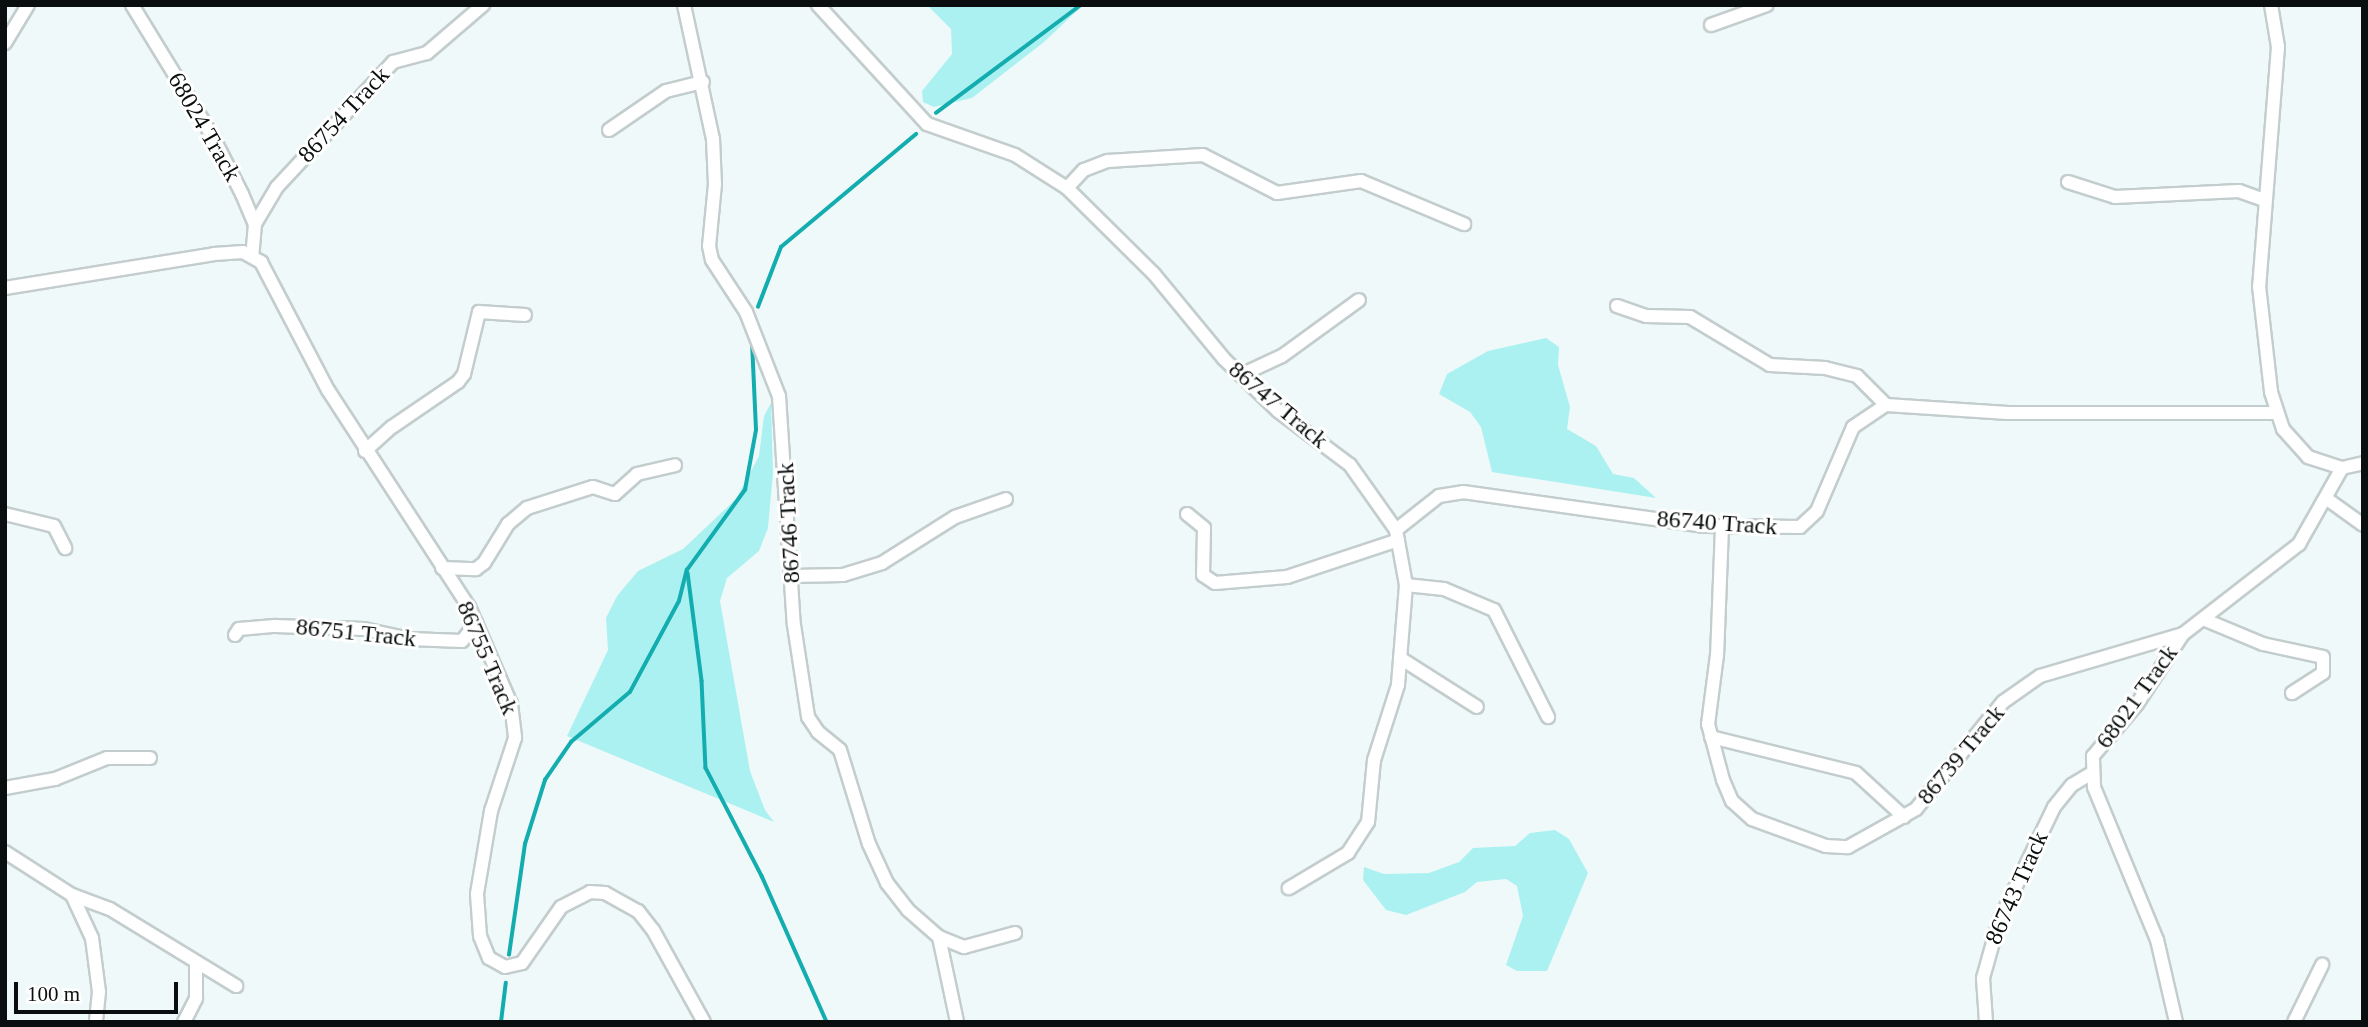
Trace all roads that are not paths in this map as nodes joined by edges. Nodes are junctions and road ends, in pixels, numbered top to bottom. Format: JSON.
{"nodes":[{"id":1,"x":29,"y":5,"type":"edge"},
{"id":2,"x":132,"y":5,"type":"edge"},
{"id":3,"x":483,"y":5,"type":"edge"},
{"id":4,"x":684,"y":5,"type":"edge"},
{"id":5,"x":818,"y":5,"type":"edge"},
{"id":6,"x":1767,"y":5,"type":"edge"},
{"id":7,"x":2271,"y":5,"type":"edge"},
{"id":8,"x":1711,"y":24,"type":"dead end"},
{"id":9,"x":5,"y":43,"type":"edge"},
{"id":10,"x":704,"y":82,"type":"junction"},
{"id":11,"x":609,"y":130,"type":"dead end"},
{"id":12,"x":2068,"y":182,"type":"dead end"},
{"id":13,"x":1067,"y":188,"type":"junction"},
{"id":14,"x":2264,"y":200,"type":"junction"},
{"id":15,"x":255,"y":224,"type":"junction"},
{"id":16,"x":1464,"y":224,"type":"dead end"},
{"id":17,"x":252,"y":256,"type":"junction"},
{"id":18,"x":5,"y":288,"type":"edge"},
{"id":19,"x":1359,"y":300,"type":"dead end"},
{"id":20,"x":1616,"y":306,"type":"dead end"},
{"id":21,"x":525,"y":315,"type":"dead end"},
{"id":22,"x":1241,"y":375,"type":"junction"},
{"id":23,"x":1886,"y":405,"type":"junction"},
{"id":24,"x":2277,"y":413,"type":"junction"},
{"id":25,"x":365,"y":451,"type":"junction"},
{"id":26,"x":2363,"y":463,"type":"edge"},
{"id":27,"x":675,"y":465,"type":"dead end"},
{"id":28,"x":2342,"y":468,"type":"junction"},
{"id":29,"x":1006,"y":499,"type":"dead end"},
{"id":30,"x":2327,"y":499,"type":"junction"},
{"id":31,"x":5,"y":514,"type":"edge"},
{"id":32,"x":1187,"y":514,"type":"dead end"},
{"id":33,"x":2363,"y":525,"type":"edge"},
{"id":34,"x":1722,"y":527,"type":"junction"},
{"id":35,"x":1397,"y":535,"type":"junction"},
{"id":36,"x":65,"y":548,"type":"dead end"},
{"id":37,"x":442,"y":568,"type":"junction"},
{"id":38,"x":792,"y":576,"type":"junction"},
{"id":39,"x":1406,"y":586,"type":"junction"},
{"id":40,"x":2203,"y":619,"type":"junction"},
{"id":41,"x":476,"y":623,"type":"junction"},
{"id":42,"x":2183,"y":634,"type":"junction"},
{"id":43,"x":235,"y":635,"type":"dead end"},
{"id":44,"x":1400,"y":658,"type":"junction"},
{"id":45,"x":2292,"y":693,"type":"dead end"},
{"id":46,"x":1477,"y":707,"type":"dead end"},
{"id":47,"x":1548,"y":717,"type":"dead end"},
{"id":48,"x":1711,"y":737,"type":"junction"},
{"id":49,"x":150,"y":758,"type":"dead end"},
{"id":50,"x":2092,"y":773,"type":"junction"},
{"id":51,"x":5,"y":788,"type":"edge"},
{"id":52,"x":1904,"y":817,"type":"junction"},
{"id":53,"x":5,"y":852,"type":"edge"},
{"id":54,"x":1289,"y":888,"type":"dead end"},
{"id":55,"x":72,"y":895,"type":"junction"},
{"id":56,"x":1015,"y":933,"type":"dead end"},
{"id":57,"x":939,"y":937,"type":"junction"},
{"id":58,"x":196,"y":965,"type":"junction"},
{"id":59,"x":2322,"y":965,"type":"dead end"},
{"id":60,"x":236,"y":986,"type":"dead end"},
{"id":61,"x":96,"y":1022,"type":"edge"},
{"id":62,"x":184,"y":1022,"type":"edge"},
{"id":63,"x":704,"y":1022,"type":"edge"},
{"id":64,"x":957,"y":1022,"type":"edge"},
{"id":65,"x":1986,"y":1022,"type":"edge"},
{"id":66,"x":2176,"y":1022,"type":"edge"},
{"id":67,"x":2294,"y":1022,"type":"edge"}],
"edges":[{"from":1,"to":9,"type":"street"},
{"from":2,"to":15,"type":"street","name":"68024 Track"},
{"from":3,"to":15,"type":"street","name":"86754 Track"},
{"from":4,"to":10,"type":"street","name":"86746 Track"},
{"from":5,"to":13,"type":"street","name":"86747 Track"},
{"from":6,"to":8,"type":"street"},
{"from":7,"to":14,"type":"street"},
{"from":10,"to":11,"type":"street"},
{"from":10,"to":38,"type":"street","name":"86746 Track"},
{"from":12,"to":14,"type":"street"},
{"from":13,"to":16,"type":"street"},
{"from":13,"to":22,"type":"street","name":"86747 Track"},
{"from":14,"to":24,"type":"street"},
{"from":15,"to":17,"type":"street"},
{"from":17,"to":18,"type":"street"},
{"from":17,"to":25,"type":"street","name":"86755 Track"},
{"from":19,"to":22,"type":"street"},
{"from":20,"to":23,"type":"street"},
{"from":21,"to":25,"type":"street"},
{"from":22,"to":35,"type":"street","name":"86747 Track"},
{"from":23,"to":24,"type":"street"},
{"from":23,"to":34,"type":"street","name":"86740 Track"},
{"from":24,"to":28,"type":"street"},
{"from":25,"to":37,"type":"street","name":"86755 Track"},
{"from":26,"to":28,"type":"street"},
{"from":27,"to":37,"type":"street"},
{"from":28,"to":30,"type":"street","name":"68021 Track"},
{"from":29,"to":38,"type":"street"},
{"from":30,"to":33,"type":"street"},
{"from":30,"to":40,"type":"street","name":"68021 Track"},
{"from":31,"to":36,"type":"street"},
{"from":32,"to":35,"type":"street","name":"86740 Track"},
{"from":34,"to":35,"type":"street","name":"86740 Track"},
{"from":34,"to":48,"type":"street","name":"86739 Track"},
{"from":35,"to":39,"type":"street","name":"86747 Track"},
{"from":37,"to":41,"type":"street","name":"86755 Track"},
{"from":38,"to":57,"type":"street","name":"86746 Track"},
{"from":39,"to":44,"type":"street","name":"86747 Track"},
{"from":39,"to":47,"type":"street"},
{"from":40,"to":42,"type":"street","name":"68021 Track"},
{"from":40,"to":45,"type":"street"},
{"from":41,"to":43,"type":"street","name":"86751 Track"},
{"from":41,"to":63,"type":"street","name":"86755 Track"},
{"from":42,"to":50,"type":"street","name":"68021 Track"},
{"from":42,"to":52,"type":"street","name":"86739 Track"},
{"from":44,"to":46,"type":"street"},
{"from":44,"to":54,"type":"street","name":"86747 Track"},
{"from":48,"to":52,"type":"street"},
{"from":48,"to":52,"type":"street","name":"86739 Track"},
{"from":49,"to":51,"type":"street"},
{"from":50,"to":65,"type":"street","name":"86743 Track"},
{"from":50,"to":66,"type":"street","name":"68021 Track"},
{"from":53,"to":55,"type":"street"},
{"from":55,"to":58,"type":"street"},
{"from":55,"to":61,"type":"street"},
{"from":56,"to":57,"type":"street","name":"86746 Track"},
{"from":57,"to":64,"type":"street"},
{"from":58,"to":60,"type":"street"},
{"from":58,"to":62,"type":"street"},
{"from":59,"to":67,"type":"street"}]}
